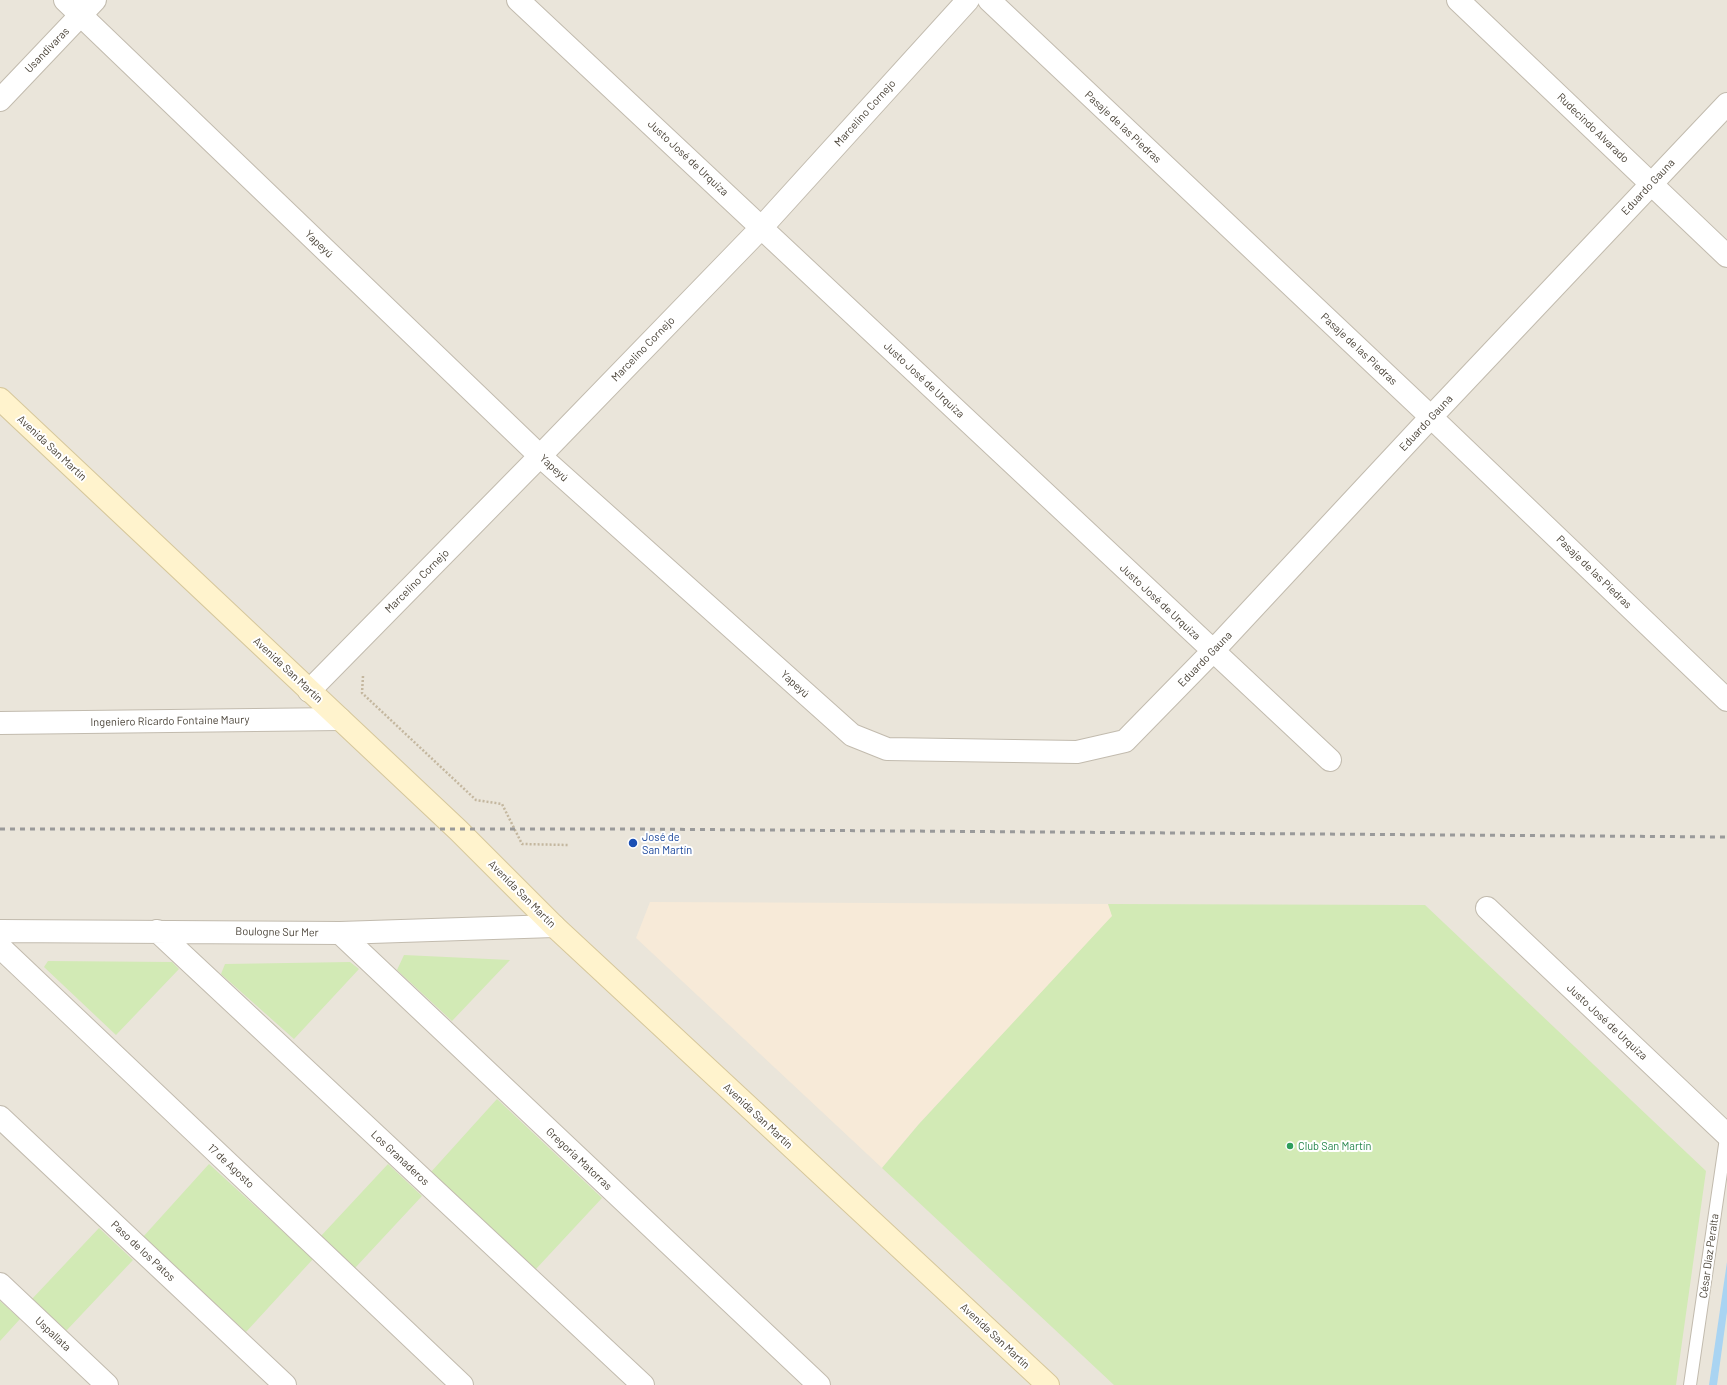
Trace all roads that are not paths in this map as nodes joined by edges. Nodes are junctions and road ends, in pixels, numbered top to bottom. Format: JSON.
{"nodes":[{"id":1,"x":65,"y":0,"type":"edge"},
{"id":2,"x":518,"y":0,"type":"edge"},
{"id":3,"x":968,"y":0,"type":"edge"},
{"id":4,"x":989,"y":0,"type":"edge"},
{"id":5,"x":1458,"y":0,"type":"edge"},
{"id":6,"x":88,"y":8,"type":"edge"},
{"id":7,"x":0,"y":100,"type":"edge"},
{"id":8,"x":1727,"y":104,"type":"edge"},
{"id":9,"x":1652,"y":184,"type":"junction"},
{"id":10,"x":762,"y":227,"type":"junction"},
{"id":11,"x":1727,"y":256,"type":"edge"},
{"id":12,"x":0,"y":399,"type":"edge"},
{"id":13,"x":1431,"y":417,"type":"junction"},
{"id":14,"x":540,"y":456,"type":"junction"},
{"id":15,"x":1213,"y":651,"type":"junction"},
{"id":16,"x":309,"y":691,"type":"junction"},
{"id":17,"x":1727,"y":700,"type":"edge"},
{"id":18,"x":340,"y":719,"type":"junction"},
{"id":19,"x":0,"y":723,"type":"edge"},
{"id":20,"x":1125,"y":741,"type":"joint"},
{"id":21,"x":1330,"y":760,"type":"dead end"},
{"id":22,"x":1487,"y":908,"type":"dead end"},
{"id":23,"x":554,"y":926,"type":"junction"},
{"id":24,"x":0,"y":931,"type":"edge"},
{"id":25,"x":157,"y":931,"type":"junction"},
{"id":26,"x":340,"y":933,"type":"junction"},
{"id":27,"x":0,"y":947,"type":"edge"},
{"id":28,"x":0,"y":1117,"type":"edge"},
{"id":29,"x":1727,"y":1132,"type":"edge"},
{"id":30,"x":0,"y":1284,"type":"edge"},
{"id":31,"x":107,"y":1385,"type":"edge"},
{"id":32,"x":285,"y":1385,"type":"edge"},
{"id":33,"x":462,"y":1385,"type":"edge"},
{"id":34,"x":643,"y":1385,"type":"edge"},
{"id":35,"x":818,"y":1385,"type":"edge"},
{"id":36,"x":1048,"y":1385,"type":"edge"},
{"id":37,"x":1690,"y":1385,"type":"edge"}],
"edges":[{"from":1,"to":6,"type":"street","name":"Yapeyú"},
{"from":2,"to":10,"type":"street","name":"Justo José de Urquiza"},
{"from":3,"to":10,"type":"street","name":"Marcelino Cornejo"},
{"from":4,"to":13,"type":"street","name":"Pasaje de las Piedras"},
{"from":5,"to":9,"type":"street","name":"Rudecindo Alvarado"},
{"from":6,"to":7,"type":"street","name":"Usandivaras"},
{"from":6,"to":14,"type":"street","name":"Yapeyú"},
{"from":8,"to":9,"type":"street","name":"Eduardo Gauna"},
{"from":9,"to":11,"type":"street","name":"Rudecindo Alvarado"},
{"from":9,"to":13,"type":"street","name":"Eduardo Gauna"},
{"from":10,"to":14,"type":"street","name":"Marcelino Cornejo"},
{"from":10,"to":15,"type":"street","name":"Justo José de Urquiza"},
{"from":12,"to":16,"type":"main road","name":"Avenida San Martín"},
{"from":13,"to":15,"type":"street","name":"Eduardo Gauna"},
{"from":13,"to":17,"type":"street","name":"Pasaje de las Piedras"},
{"from":14,"to":16,"type":"street","name":"Marcelino Cornejo"},
{"from":14,"to":20,"type":"street","name":"Yapeyú"},
{"from":15,"to":20,"type":"street","name":"Eduardo Gauna"},
{"from":15,"to":21,"type":"street","name":"Justo José de Urquiza"},
{"from":16,"to":18,"type":"main road","name":"Avenida San Martín"},
{"from":18,"to":19,"type":"street","name":"Ingeniero Ricardo Fontaine Maury"},
{"from":18,"to":23,"type":"main road","name":"Avenida San Martín"},
{"from":22,"to":29,"type":"street","name":"Justo José de Urquiza"},
{"from":23,"to":26,"type":"street","name":"Boulogne Sur Mer"},
{"from":23,"to":36,"type":"main road","name":"Avenida San Martín"},
{"from":24,"to":25,"type":"street","name":"Boulogne Sur Mer"},
{"from":25,"to":26,"type":"street","name":"Boulogne Sur Mer"},
{"from":25,"to":34,"type":"street","name":"Los Granaderos"},
{"from":26,"to":35,"type":"street","name":"Gregoria Matorras"},
{"from":27,"to":33,"type":"street","name":"17 de Agosto"},
{"from":28,"to":32,"type":"street","name":"Paso de los Patos"},
{"from":29,"to":37,"type":"lane","name":"César Díaz Peralta"},
{"from":30,"to":31,"type":"street","name":"Uspallata"}]}
